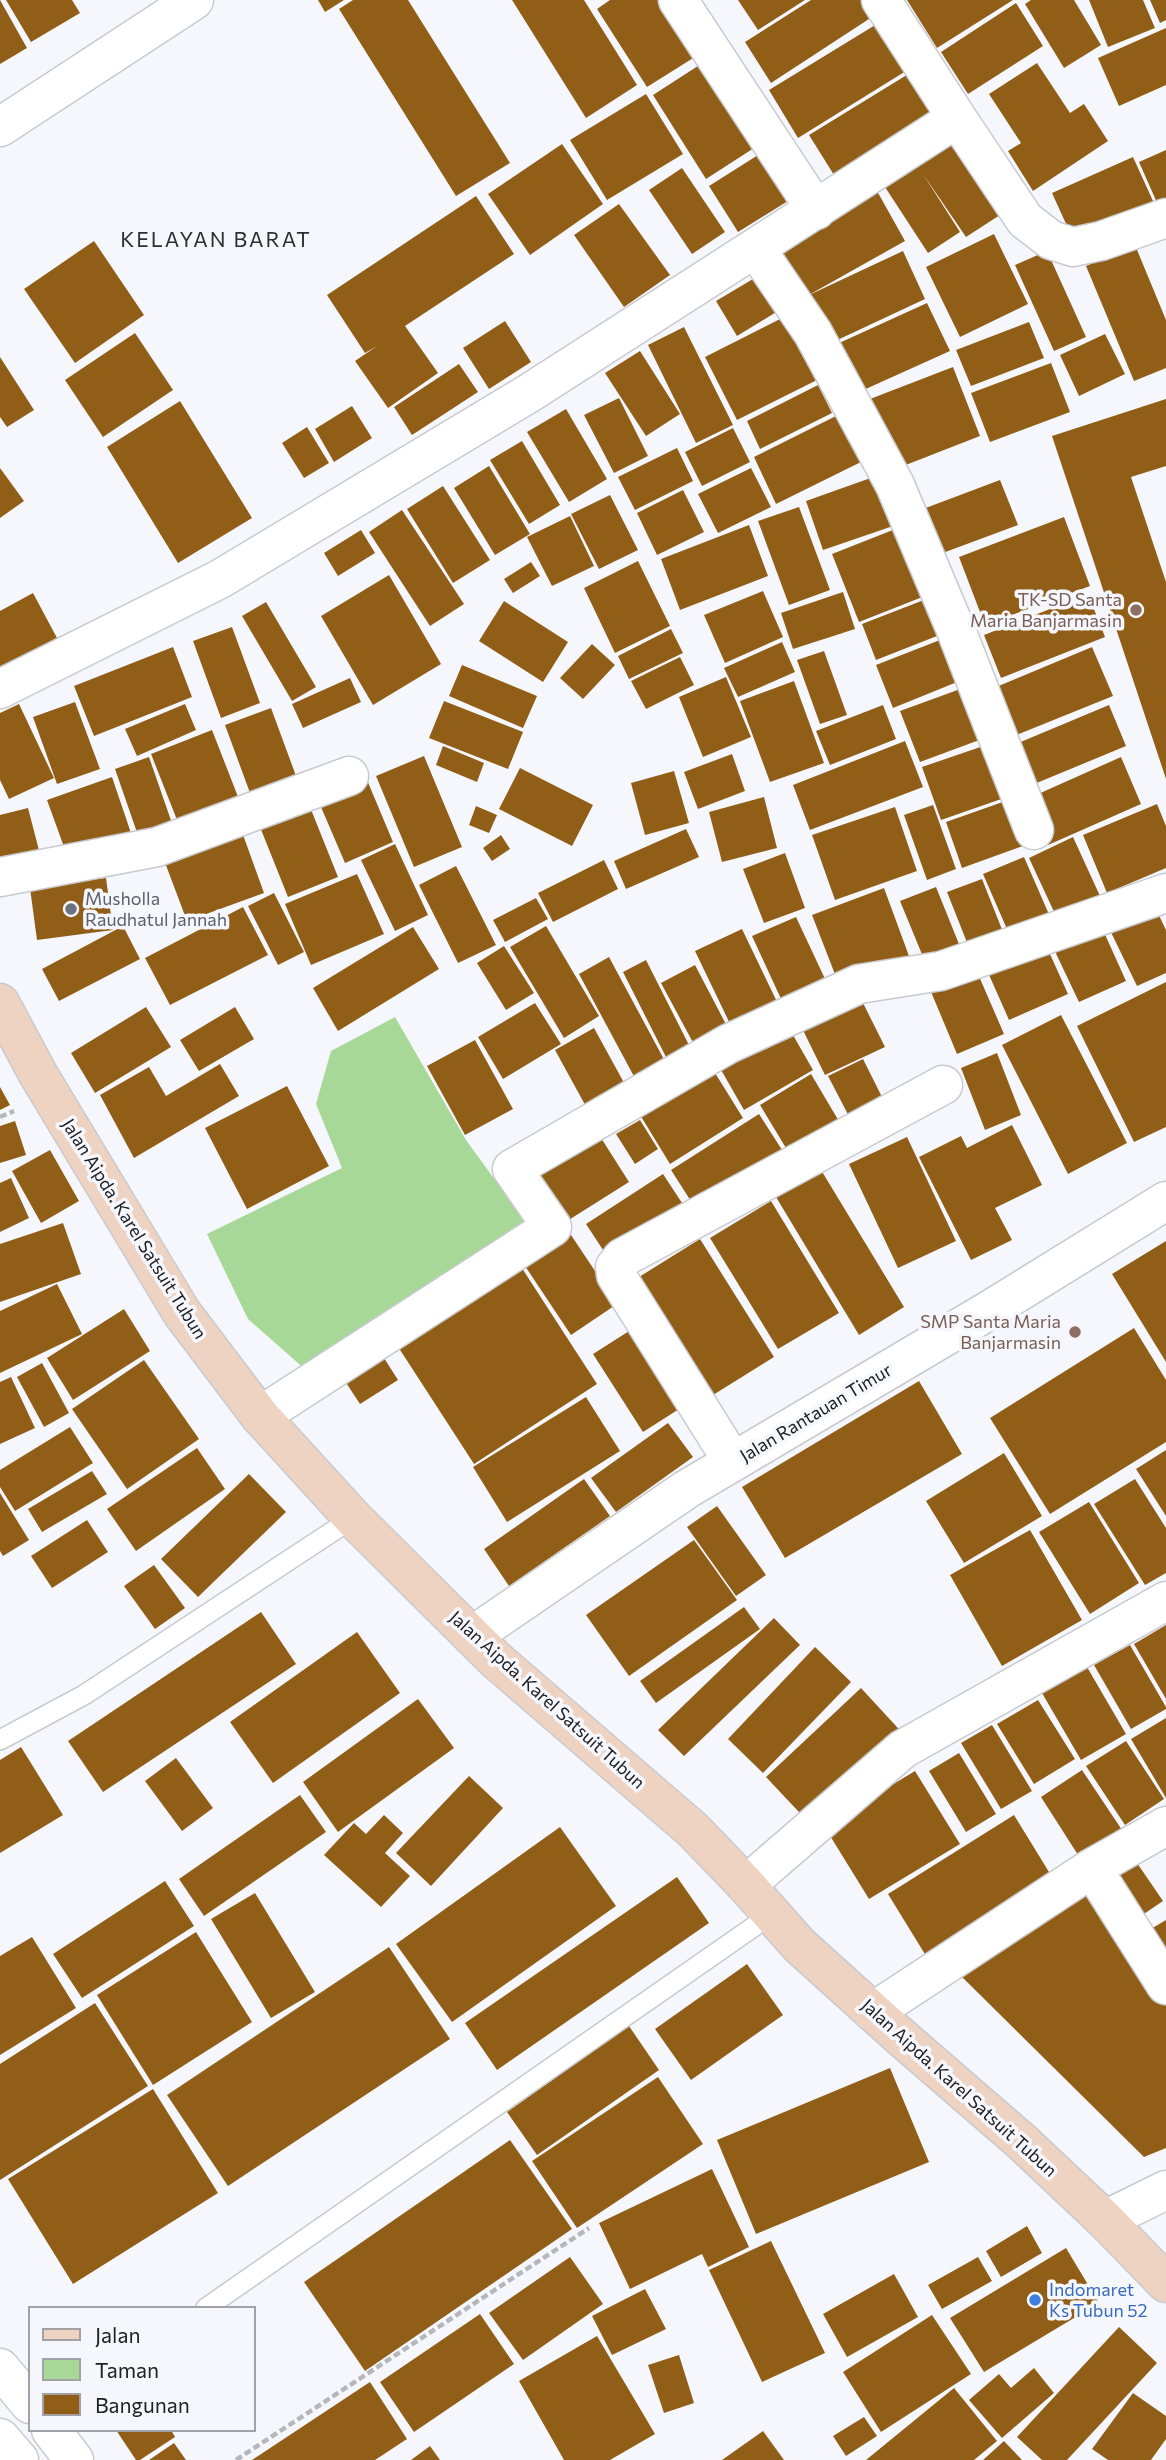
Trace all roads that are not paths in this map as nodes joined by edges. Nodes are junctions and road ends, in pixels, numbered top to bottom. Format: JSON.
{"nodes":[{"id":1,"x":194,"y":0,"type":"edge"},
{"id":2,"x":678,"y":0,"type":"edge"},
{"id":3,"x":881,"y":0,"type":"edge"},
{"id":4,"x":957,"y":118,"type":"junction"},
{"id":5,"x":0,"y":127,"type":"edge"},
{"id":6,"x":816,"y":210,"type":"junction"},
{"id":7,"x":1166,"y":218,"type":"edge"},
{"id":8,"x":756,"y":249,"type":"junction"},
{"id":9,"x":0,"y":689,"type":"edge"},
{"id":10,"x":349,"y":776,"type":"dead end"},
{"id":11,"x":1034,"y":830,"type":"dead end"},
{"id":12,"x":0,"y":877,"type":"edge"},
{"id":13,"x":1166,"y":893,"type":"edge"},
{"id":14,"x":0,"y":1003,"type":"edge"},
{"id":15,"x":943,"y":1085,"type":"dead end"},
{"id":16,"x":1166,"y":1201,"type":"edge"},
{"id":17,"x":260,"y":1416,"type":"junction"},
{"id":18,"x":733,"y":1462,"type":"junction"},
{"id":19,"x":353,"y":1518,"type":"junction"},
{"id":20,"x":1166,"y":1601,"type":"edge"},
{"id":21,"x":472,"y":1636,"type":"junction"},
{"id":22,"x":0,"y":1740,"type":"edge"},
{"id":23,"x":1166,"y":1826,"type":"edge"},
{"id":24,"x":1092,"y":1868,"type":"junction"},
{"id":25,"x":746,"y":1885,"type":"junction"},
{"id":26,"x":772,"y":1914,"type":"junction"},
{"id":27,"x":1166,"y":1985,"type":"edge"},
{"id":28,"x":873,"y":2012,"type":"junction"},
{"id":29,"x":1166,"y":2190,"type":"edge"},
{"id":30,"x":1105,"y":2220,"type":"junction"},
{"id":31,"x":1166,"y":2283,"type":"edge"},
{"id":32,"x":209,"y":2306,"type":"edge"},
{"id":33,"x":0,"y":2368,"type":"edge"},
{"id":34,"x":28,"y":2402,"type":"edge"},
{"id":35,"x":53,"y":2432,"type":"edge"},
{"id":36,"x":0,"y":2438,"type":"edge"},
{"id":37,"x":19,"y":2460,"type":"edge"},
{"id":38,"x":74,"y":2460,"type":"edge"}],
"edges":[{"from":1,"to":5,"type":"street"},
{"from":2,"to":6,"type":"street"},
{"from":3,"to":4,"type":"street"},
{"from":4,"to":6,"type":"street"},
{"from":4,"to":7,"type":"street"},
{"from":6,"to":8,"type":"street"},
{"from":8,"to":9,"type":"street"},
{"from":8,"to":11,"type":"street"},
{"from":10,"to":12,"type":"street"},
{"from":13,"to":17,"type":"street"},
{"from":14,"to":17,"type":"main road","name":"Jalan Aipda. Karel Satsuit Tubun"},
{"from":15,"to":18,"type":"street"},
{"from":16,"to":18,"type":"street","name":"Jalan Rantauan Timur"},
{"from":17,"to":19,"type":"main road","name":"Jalan Aipda. Karel Satsuit Tubun"},
{"from":18,"to":21,"type":"street","name":"Jalan Rantauan Timur"},
{"from":19,"to":21,"type":"main road","name":"Jalan Aipda. Karel Satsuit Tubun"},
{"from":19,"to":22,"type":"lane"},
{"from":20,"to":25,"type":"street"},
{"from":21,"to":25,"type":"main road","name":"Jalan Aipda. Karel Satsuit Tubun"},
{"from":23,"to":24,"type":"street"},
{"from":24,"to":27,"type":"street"},
{"from":24,"to":28,"type":"street"},
{"from":25,"to":26,"type":"main road","name":"Jalan Aipda. Karel Satsuit Tubun"},
{"from":26,"to":28,"type":"main road","name":"Jalan Aipda. Karel Satsuit Tubun"},
{"from":26,"to":32,"type":"lane"},
{"from":28,"to":30,"type":"main road","name":"Jalan Aipda. Karel Satsuit Tubun"},
{"from":29,"to":30,"type":"street"},
{"from":30,"to":31,"type":"main road","name":"Jalan Aipda. Karel Satsuit Tubun"},
{"from":33,"to":34,"type":"street"},
{"from":35,"to":38,"type":"street"},
{"from":36,"to":37,"type":"street"}]}
